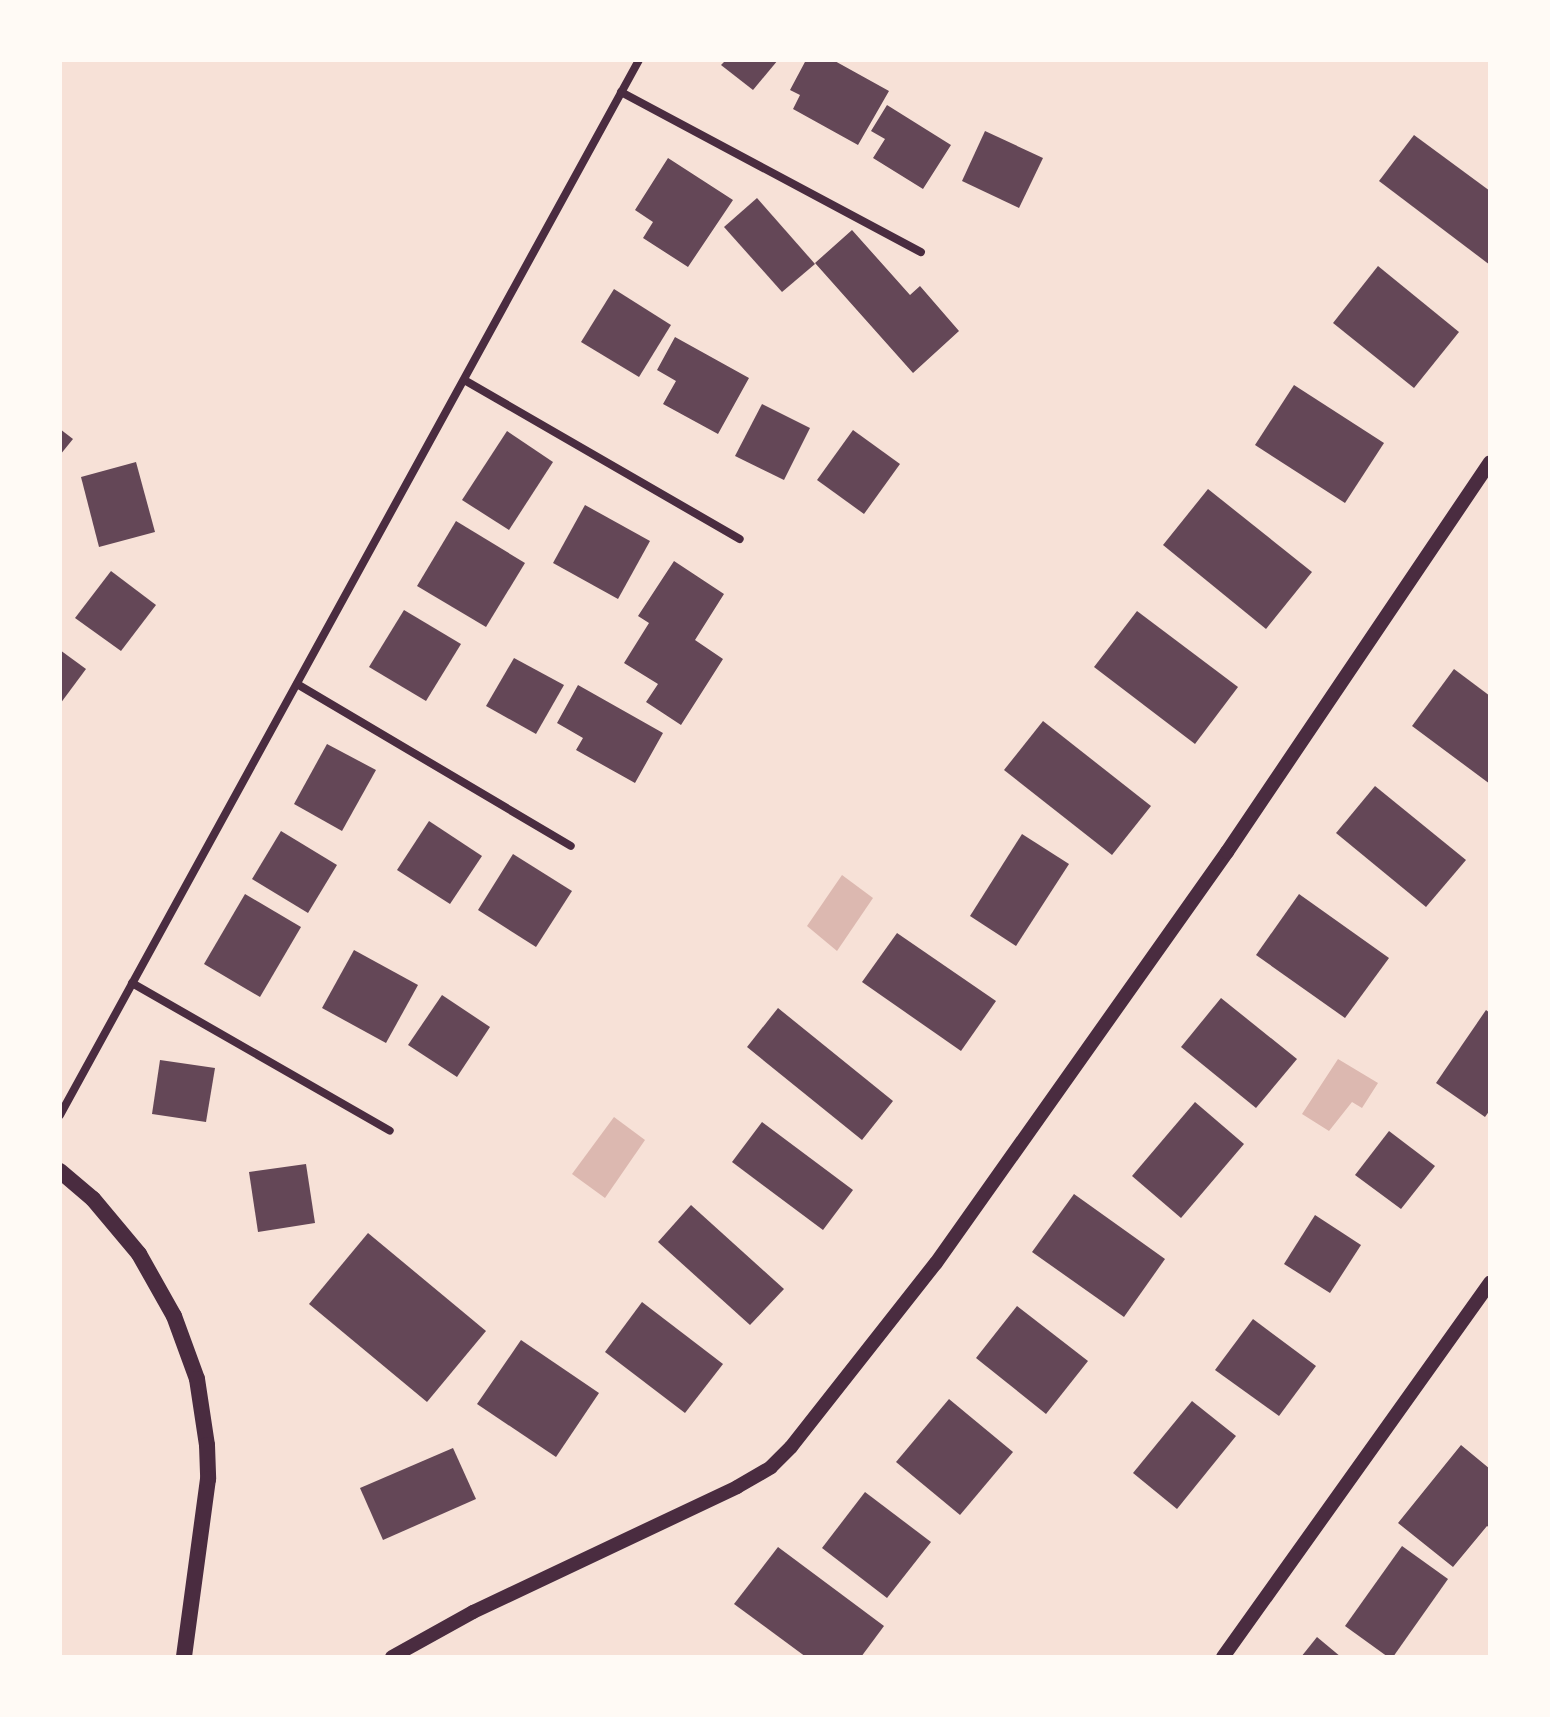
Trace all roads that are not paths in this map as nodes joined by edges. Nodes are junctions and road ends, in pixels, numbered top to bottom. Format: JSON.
{"nodes":[{"id":1,"x":639,"y":60,"type":"edge"},
{"id":2,"x":621,"y":92,"type":"junction"},
{"id":3,"x":921,"y":252,"type":"dead end"},
{"id":4,"x":466,"y":381,"type":"junction"},
{"id":5,"x":1490,"y":462,"type":"edge"},
{"id":6,"x":740,"y":539,"type":"dead end"},
{"id":7,"x":297,"y":684,"type":"junction"},
{"id":8,"x":571,"y":846,"type":"dead end"},
{"id":9,"x":132,"y":983,"type":"junction"},
{"id":10,"x":60,"y":1115,"type":"edge"},
{"id":11,"x":390,"y":1131,"type":"dead end"},
{"id":12,"x":60,"y":1171,"type":"edge"},
{"id":13,"x":1490,"y":1282,"type":"edge"},
{"id":14,"x":184,"y":1657,"type":"edge"},
{"id":15,"x":392,"y":1657,"type":"edge"},
{"id":16,"x":1223,"y":1657,"type":"edge"}],
"edges":[{"from":1,"to":2,"type":"street"},
{"from":2,"to":3,"type":"street"},
{"from":2,"to":4,"type":"street"},
{"from":4,"to":6,"type":"street"},
{"from":4,"to":7,"type":"street"},
{"from":5,"to":15,"type":"street"},
{"from":7,"to":8,"type":"street"},
{"from":7,"to":9,"type":"street"},
{"from":9,"to":10,"type":"street"},
{"from":9,"to":11,"type":"street"},
{"from":12,"to":14,"type":"main road"},
{"from":13,"to":16,"type":"street"}]}
